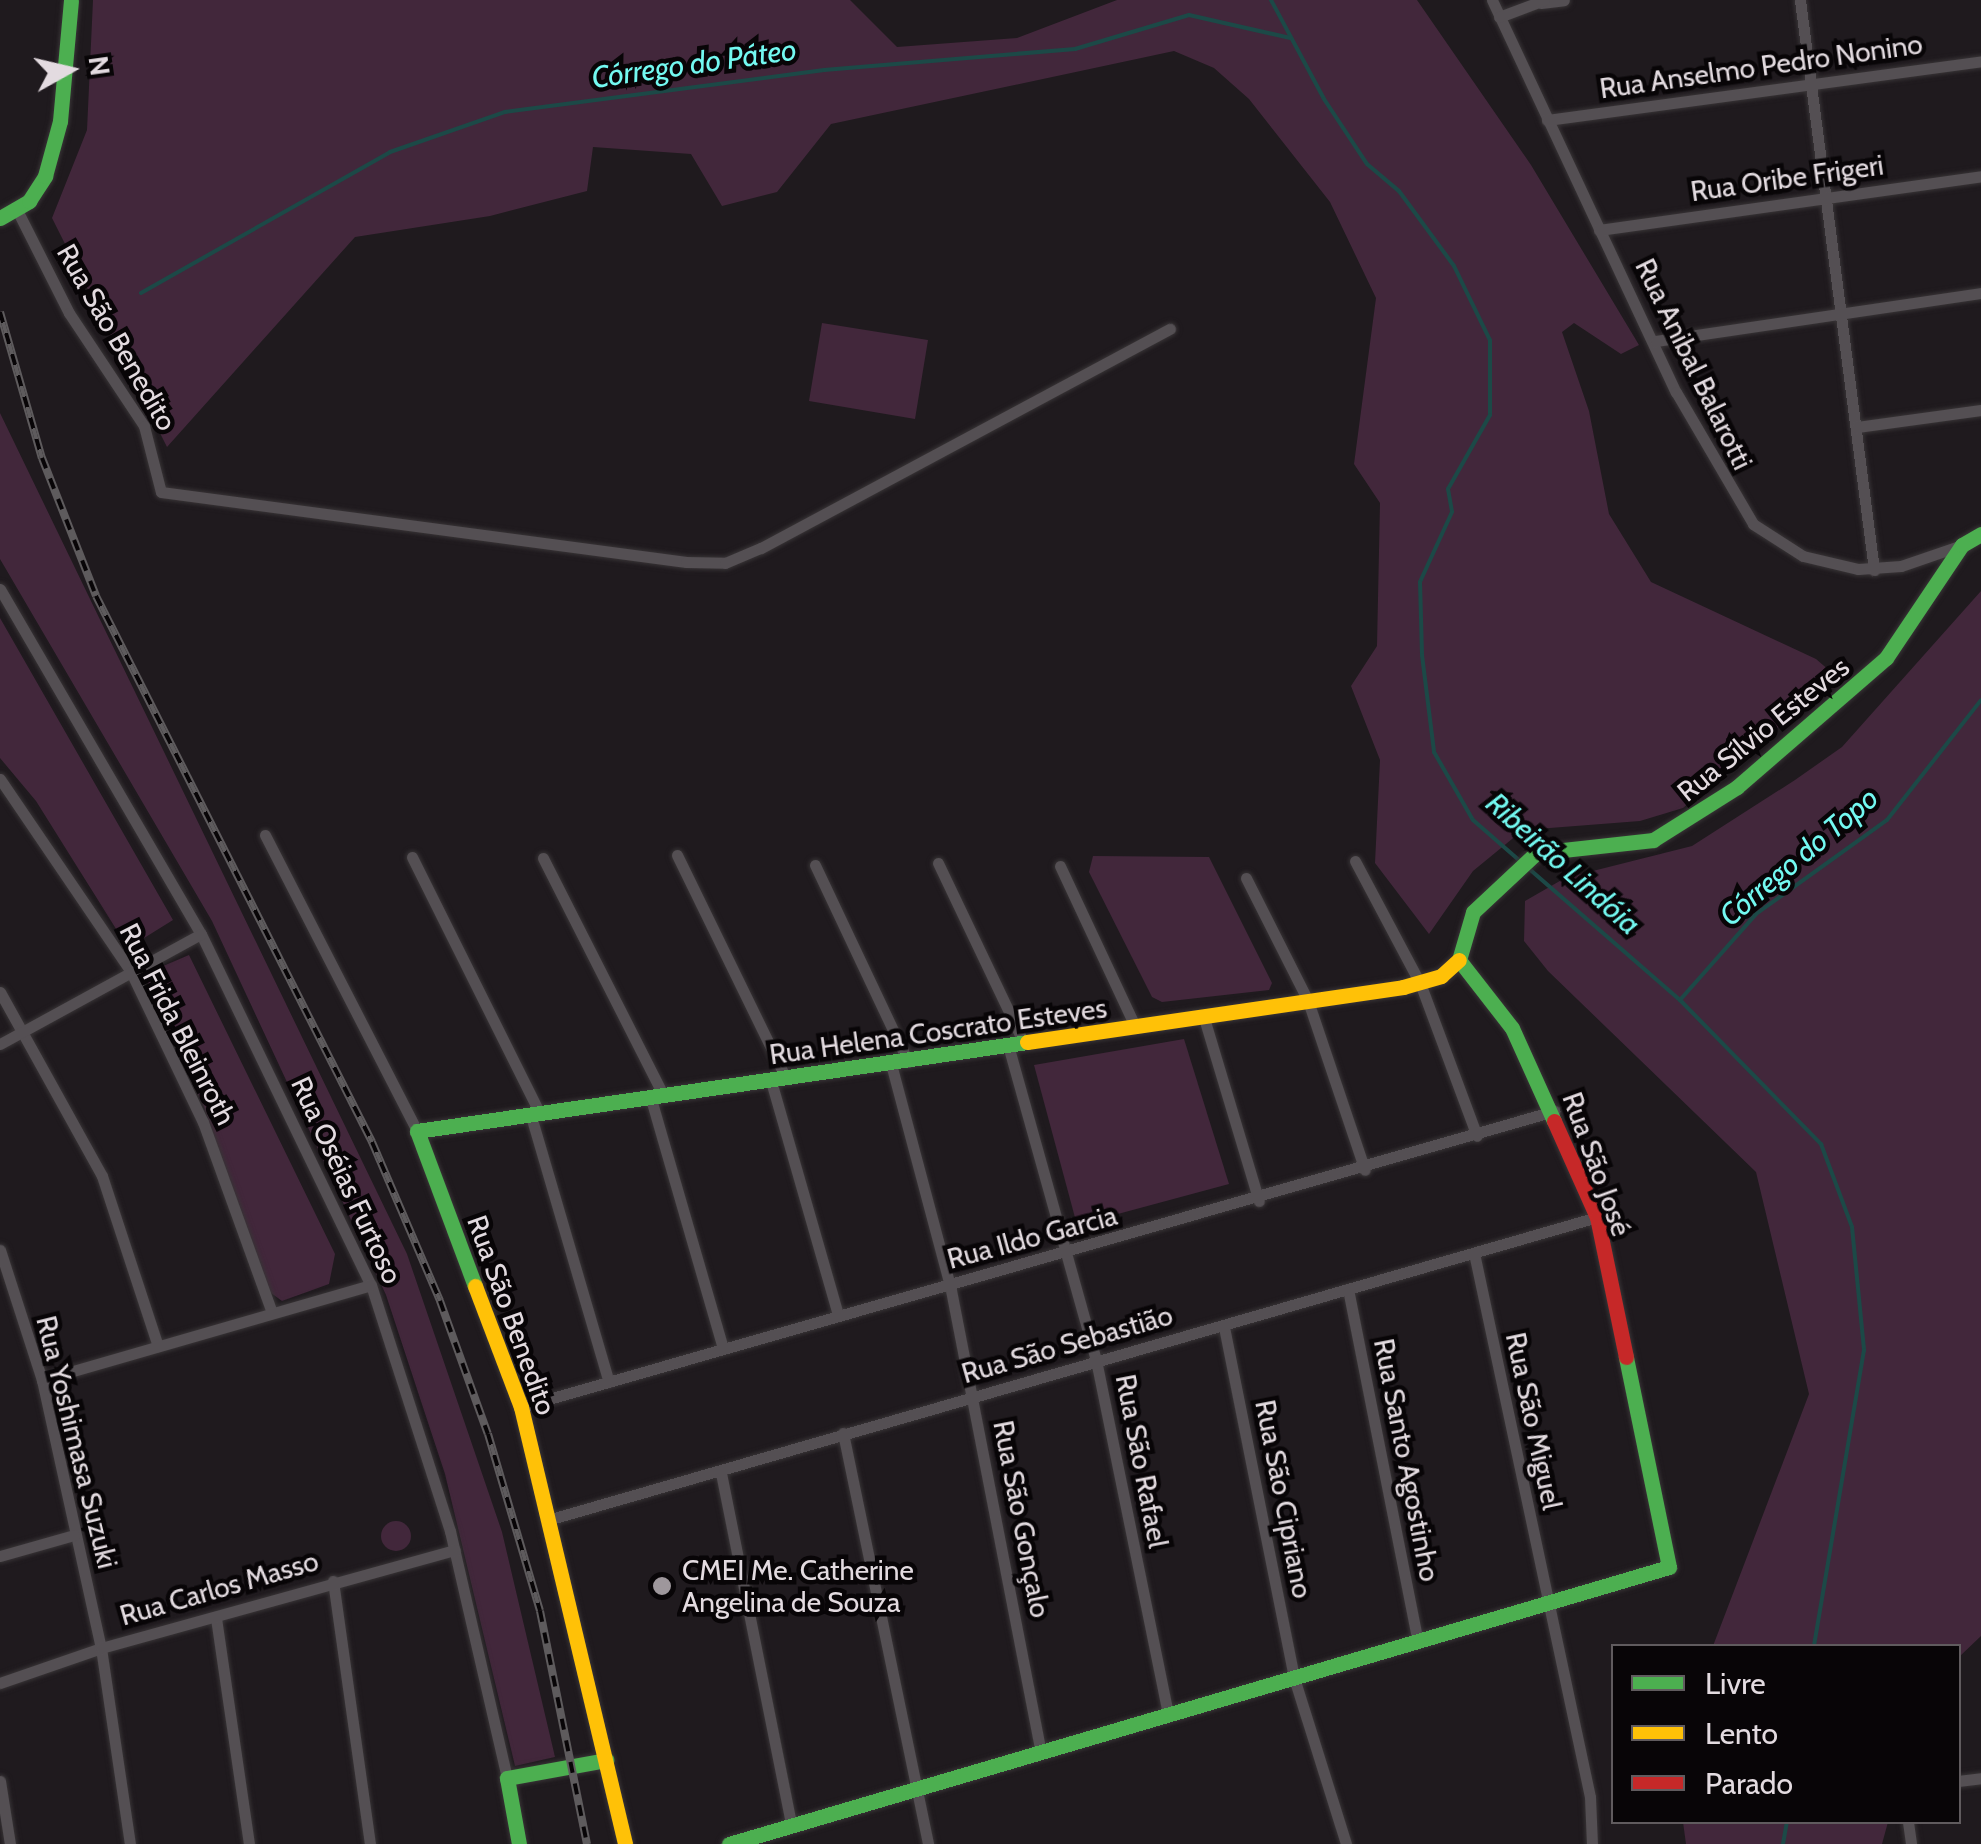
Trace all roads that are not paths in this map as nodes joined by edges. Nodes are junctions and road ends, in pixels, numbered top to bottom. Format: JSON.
{"nodes":[{"id":1,"x":70,"y":0,"type":"edge"},
{"id":2,"x":1492,"y":0,"type":"edge"},
{"id":3,"x":1564,"y":0,"type":"edge"},
{"id":4,"x":1800,"y":0,"type":"edge"},
{"id":5,"x":1543,"y":2,"type":"edge"},
{"id":6,"x":1499,"y":17,"type":"junction"},
{"id":7,"x":1981,"y":61,"type":"edge"},
{"id":8,"x":1810,"y":83,"type":"junction"},
{"id":9,"x":1547,"y":120,"type":"junction"},
{"id":10,"x":1981,"y":176,"type":"edge"},
{"id":11,"x":1826,"y":197,"type":"junction"},
{"id":12,"x":17,"y":210,"type":"junction"},
{"id":13,"x":0,"y":218,"type":"edge"},
{"id":14,"x":1599,"y":230,"type":"junction"},
{"id":15,"x":1981,"y":293,"type":"edge"},
{"id":16,"x":1841,"y":310,"type":"junction"},
{"id":17,"x":1170,"y":330,"type":"dead end"},
{"id":18,"x":1656,"y":341,"type":"junction"},
{"id":19,"x":1981,"y":410,"type":"edge"},
{"id":20,"x":1857,"y":427,"type":"junction"},
{"id":21,"x":1981,"y":534,"type":"edge"},
{"id":22,"x":1962,"y":545,"type":"junction"},
{"id":23,"x":1874,"y":570,"type":"junction"},
{"id":24,"x":0,"y":589,"type":"edge"},
{"id":25,"x":0,"y":779,"type":"edge"},
{"id":26,"x":265,"y":835,"type":"dead end"},
{"id":27,"x":677,"y":856,"type":"dead end"},
{"id":28,"x":412,"y":857,"type":"dead end"},
{"id":29,"x":543,"y":858,"type":"dead end"},
{"id":30,"x":1355,"y":861,"type":"dead end"},
{"id":31,"x":938,"y":863,"type":"dead end"},
{"id":32,"x":815,"y":865,"type":"dead end"},
{"id":33,"x":1060,"y":866,"type":"dead end"},
{"id":34,"x":1246,"y":878,"type":"dead end"},
{"id":35,"x":201,"y":934,"type":"junction"},
{"id":36,"x":1459,"y":960,"type":"junction"},
{"id":37,"x":130,"y":972,"type":"junction"},
{"id":38,"x":1420,"y":983,"type":"junction"},
{"id":39,"x":0,"y":992,"type":"edge"},
{"id":40,"x":1308,"y":1002,"type":"junction"},
{"id":41,"x":1204,"y":1018,"type":"junction"},
{"id":42,"x":1136,"y":1028,"type":"junction"},
{"id":43,"x":25,"y":1030,"type":"junction"},
{"id":44,"x":0,"y":1044,"type":"edge"},
{"id":45,"x":1016,"y":1044,"type":"junction"},
{"id":46,"x":908,"y":1062,"type":"junction"},
{"id":47,"x":890,"y":1064,"type":"junction"},
{"id":48,"x":779,"y":1079,"type":"junction"},
{"id":49,"x":658,"y":1098,"type":"junction"},
{"id":50,"x":1554,"y":1111,"type":"junction"},
{"id":51,"x":536,"y":1115,"type":"junction"},
{"id":52,"x":417,"y":1131,"type":"junction"},
{"id":53,"x":1477,"y":1136,"type":"junction"},
{"id":54,"x":1366,"y":1170,"type":"junction"},
{"id":55,"x":1259,"y":1200,"type":"junction"},
{"id":56,"x":1596,"y":1216,"type":"junction"},
{"id":57,"x":0,"y":1250,"type":"edge"},
{"id":58,"x":1069,"y":1252,"type":"junction"},
{"id":59,"x":1474,"y":1253,"type":"junction"},
{"id":60,"x":372,"y":1285,"type":"junction"},
{"id":61,"x":950,"y":1285,"type":"junction"},
{"id":62,"x":1348,"y":1289,"type":"junction"},
{"id":63,"x":272,"y":1312,"type":"junction"},
{"id":64,"x":838,"y":1316,"type":"junction"},
{"id":65,"x":1224,"y":1327,"type":"junction"},
{"id":66,"x":158,"y":1346,"type":"junction"},
{"id":67,"x":723,"y":1349,"type":"junction"},
{"id":68,"x":1096,"y":1360,"type":"junction"},
{"id":69,"x":42,"y":1380,"type":"junction"},
{"id":70,"x":609,"y":1382,"type":"junction"},
{"id":71,"x":973,"y":1396,"type":"junction"},
{"id":72,"x":521,"y":1407,"type":"junction"},
{"id":73,"x":842,"y":1433,"type":"junction"},
{"id":74,"x":720,"y":1473,"type":"junction"},
{"id":75,"x":550,"y":1519,"type":"junction"},
{"id":76,"x":74,"y":1535,"type":"junction"},
{"id":77,"x":455,"y":1550,"type":"junction"},
{"id":78,"x":0,"y":1556,"type":"edge"},
{"id":79,"x":333,"y":1581,"type":"junction"},
{"id":80,"x":1545,"y":1600,"type":"junction"},
{"id":81,"x":216,"y":1618,"type":"junction"},
{"id":82,"x":1418,"y":1641,"type":"junction"},
{"id":83,"x":101,"y":1648,"type":"junction"},
{"id":84,"x":1295,"y":1681,"type":"junction"},
{"id":85,"x":0,"y":1683,"type":"edge"},
{"id":86,"x":1168,"y":1716,"type":"junction"},
{"id":87,"x":1041,"y":1752,"type":"junction"},
{"id":88,"x":606,"y":1760,"type":"junction"},
{"id":89,"x":507,"y":1778,"type":"junction"},
{"id":90,"x":0,"y":1781,"type":"edge"},
{"id":91,"x":916,"y":1790,"type":"junction"},
{"id":92,"x":792,"y":1826,"type":"junction"},
{"id":93,"x":10,"y":1844,"type":"edge"},
{"id":94,"x":130,"y":1844,"type":"edge"},
{"id":95,"x":249,"y":1844,"type":"edge"},
{"id":96,"x":370,"y":1844,"type":"edge"},
{"id":97,"x":519,"y":1844,"type":"edge"},
{"id":98,"x":625,"y":1844,"type":"edge"},
{"id":99,"x":729,"y":1844,"type":"edge"},
{"id":100,"x":928,"y":1844,"type":"edge"},
{"id":101,"x":1346,"y":1844,"type":"edge"},
{"id":102,"x":1592,"y":1844,"type":"edge"}],
"edges":[{"from":1,"to":12,"type":"street"},
{"from":2,"to":6,"type":"street","name":"Rua Anibal Balarotti"},
{"from":3,"to":5,"type":"street"},
{"from":4,"to":8,"type":"street"},
{"from":5,"to":6,"type":"street"},
{"from":6,"to":9,"type":"street","name":"Rua Anibal Balarotti"},
{"from":7,"to":8,"type":"street","name":"Rua Anselmo Pedro Nonino"},
{"from":8,"to":9,"type":"street","name":"Rua Anselmo Pedro Nonino"},
{"from":8,"to":11,"type":"street"},
{"from":9,"to":14,"type":"street","name":"Rua Anibal Balarotti"},
{"from":10,"to":11,"type":"street","name":"Rua Oribe Frigeri"},
{"from":11,"to":14,"type":"street","name":"Rua Oribe Frigeri"},
{"from":11,"to":16,"type":"street"},
{"from":12,"to":13,"type":"street"},
{"from":12,"to":17,"type":"street","name":"Rua São Benedito"},
{"from":14,"to":18,"type":"street","name":"Rua Anibal Balarotti"},
{"from":15,"to":16,"type":"street"},
{"from":16,"to":18,"type":"street"},
{"from":16,"to":20,"type":"street"},
{"from":18,"to":23,"type":"street","name":"Rua Anibal Balarotti"},
{"from":19,"to":20,"type":"street"},
{"from":20,"to":23,"type":"street"},
{"from":21,"to":22,"type":"street","name":"Rua Anibal Balarotti"},
{"from":22,"to":23,"type":"street","name":"Rua Anibal Balarotti"},
{"from":22,"to":36,"type":"street","name":"Rua Sílvio Esteves"},
{"from":24,"to":35,"type":"street","name":"Rua Oséias Furtoso"},
{"from":25,"to":37,"type":"street","name":"Rua Frida Bleinroth"},
{"from":26,"to":52,"type":"street","name":"Rua São Benedito"},
{"from":27,"to":48,"type":"street"},
{"from":28,"to":51,"type":"street"},
{"from":29,"to":49,"type":"street"},
{"from":30,"to":38,"type":"street"},
{"from":31,"to":45,"type":"street","name":"Rua São Rafael"},
{"from":32,"to":46,"type":"street"},
{"from":33,"to":42,"type":"street"},
{"from":34,"to":40,"type":"street"},
{"from":35,"to":37,"type":"street"},
{"from":35,"to":60,"type":"street","name":"Rua Oséias Furtoso"},
{"from":36,"to":38,"type":"street","name":"Rua Helena Coscrato Esteves"},
{"from":36,"to":50,"type":"street","name":"Rua São José"},
{"from":37,"to":43,"type":"street"},
{"from":37,"to":63,"type":"street","name":"Rua Frida Bleinroth"},
{"from":38,"to":40,"type":"street","name":"Rua Helena Coscrato Esteves"},
{"from":38,"to":53,"type":"street"},
{"from":39,"to":43,"type":"street"},
{"from":40,"to":41,"type":"street","name":"Rua Helena Coscrato Esteves"},
{"from":40,"to":54,"type":"street"},
{"from":41,"to":42,"type":"street","name":"Rua Helena Coscrato Esteves"},
{"from":41,"to":55,"type":"street"},
{"from":42,"to":45,"type":"street","name":"Rua Helena Coscrato Esteves"},
{"from":43,"to":44,"type":"street"},
{"from":43,"to":66,"type":"street"},
{"from":45,"to":46,"type":"street","name":"Rua Helena Coscrato Esteves"},
{"from":45,"to":58,"type":"street","name":"Rua São Rafael"},
{"from":46,"to":47,"type":"street","name":"Rua Helena Coscrato Esteves"},
{"from":47,"to":48,"type":"street","name":"Rua Helena Coscrato Esteves"},
{"from":47,"to":61,"type":"street","name":"Rua São Gonçalo"},
{"from":48,"to":49,"type":"street","name":"Rua Helena Coscrato Esteves"},
{"from":48,"to":64,"type":"street"},
{"from":49,"to":51,"type":"street","name":"Rua Helena Coscrato Esteves"},
{"from":49,"to":67,"type":"street"},
{"from":50,"to":53,"type":"street","name":"Rua Ildo Garcia"},
{"from":50,"to":56,"type":"street","name":"Rua São José"},
{"from":51,"to":52,"type":"street","name":"Rua Helena Coscrato Esteves"},
{"from":51,"to":70,"type":"street"},
{"from":52,"to":72,"type":"street","name":"Rua São Benedito"},
{"from":53,"to":54,"type":"street","name":"Rua Ildo Garcia"},
{"from":54,"to":55,"type":"street","name":"Rua Ildo Garcia"},
{"from":55,"to":58,"type":"street","name":"Rua Ildo Garcia"},
{"from":56,"to":59,"type":"street","name":"Rua São Sebastião"},
{"from":56,"to":80,"type":"street","name":"Rua São José"},
{"from":57,"to":69,"type":"street","name":"Rua Yoshimasa Suzuki"},
{"from":58,"to":61,"type":"street","name":"Rua Ildo Garcia"},
{"from":58,"to":68,"type":"street","name":"Rua São Rafael"},
{"from":59,"to":62,"type":"street","name":"Rua São Sebastião"},
{"from":59,"to":80,"type":"street","name":"Rua São Miguel"},
{"from":60,"to":63,"type":"street"},
{"from":60,"to":77,"type":"street","name":"Rua Oséias Furtoso"},
{"from":61,"to":64,"type":"street","name":"Rua Ildo Garcia"},
{"from":61,"to":71,"type":"street","name":"Rua São Gonçalo"},
{"from":62,"to":65,"type":"street","name":"Rua São Sebastião"},
{"from":62,"to":82,"type":"street","name":"Rua Santo Agostinho"},
{"from":63,"to":66,"type":"street"},
{"from":64,"to":67,"type":"street","name":"Rua Ildo Garcia"},
{"from":65,"to":68,"type":"street","name":"Rua São Sebastião"},
{"from":65,"to":84,"type":"street","name":"Rua São Cipriano"},
{"from":66,"to":69,"type":"street"},
{"from":67,"to":70,"type":"street","name":"Rua Ildo Garcia"},
{"from":68,"to":71,"type":"street","name":"Rua São Sebastião"},
{"from":68,"to":86,"type":"street","name":"Rua São Rafael"},
{"from":69,"to":76,"type":"street","name":"Rua Yoshimasa Suzuki"},
{"from":70,"to":72,"type":"street","name":"Rua Ildo Garcia"},
{"from":71,"to":73,"type":"street","name":"Rua São Sebastião"},
{"from":71,"to":87,"type":"street","name":"Rua São Gonçalo"},
{"from":72,"to":75,"type":"street","name":"Rua São Benedito"},
{"from":73,"to":74,"type":"street","name":"Rua São Sebastião"},
{"from":73,"to":91,"type":"street"},
{"from":74,"to":75,"type":"street","name":"Rua São Sebastião"},
{"from":74,"to":92,"type":"street"},
{"from":75,"to":88,"type":"street","name":"Rua São Benedito"},
{"from":76,"to":78,"type":"street"},
{"from":76,"to":83,"type":"street","name":"Rua Yoshimasa Suzuki"},
{"from":77,"to":79,"type":"street","name":"Rua Carlos Masso"},
{"from":77,"to":89,"type":"street","name":"Rua Oséias Furtoso"},
{"from":79,"to":81,"type":"street","name":"Rua Carlos Masso"},
{"from":79,"to":96,"type":"street"},
{"from":80,"to":82,"type":"street"},
{"from":80,"to":102,"type":"street","name":"Rua São Miguel"},
{"from":81,"to":83,"type":"street","name":"Rua Carlos Masso"},
{"from":81,"to":95,"type":"street"},
{"from":82,"to":84,"type":"street"},
{"from":83,"to":85,"type":"street","name":"Rua Carlos Masso"},
{"from":83,"to":94,"type":"street","name":"Rua Yoshimasa Suzuki"},
{"from":84,"to":86,"type":"street"},
{"from":84,"to":101,"type":"street","name":"Rua São Cipriano"},
{"from":86,"to":87,"type":"street"},
{"from":87,"to":91,"type":"street"},
{"from":88,"to":89,"type":"street"},
{"from":88,"to":98,"type":"street","name":"Rua São Benedito"},
{"from":89,"to":97,"type":"street","name":"Rua Oséias Furtoso"},
{"from":90,"to":93,"type":"street"},
{"from":91,"to":92,"type":"street"},
{"from":91,"to":100,"type":"street"},
{"from":92,"to":99,"type":"street"}]}
